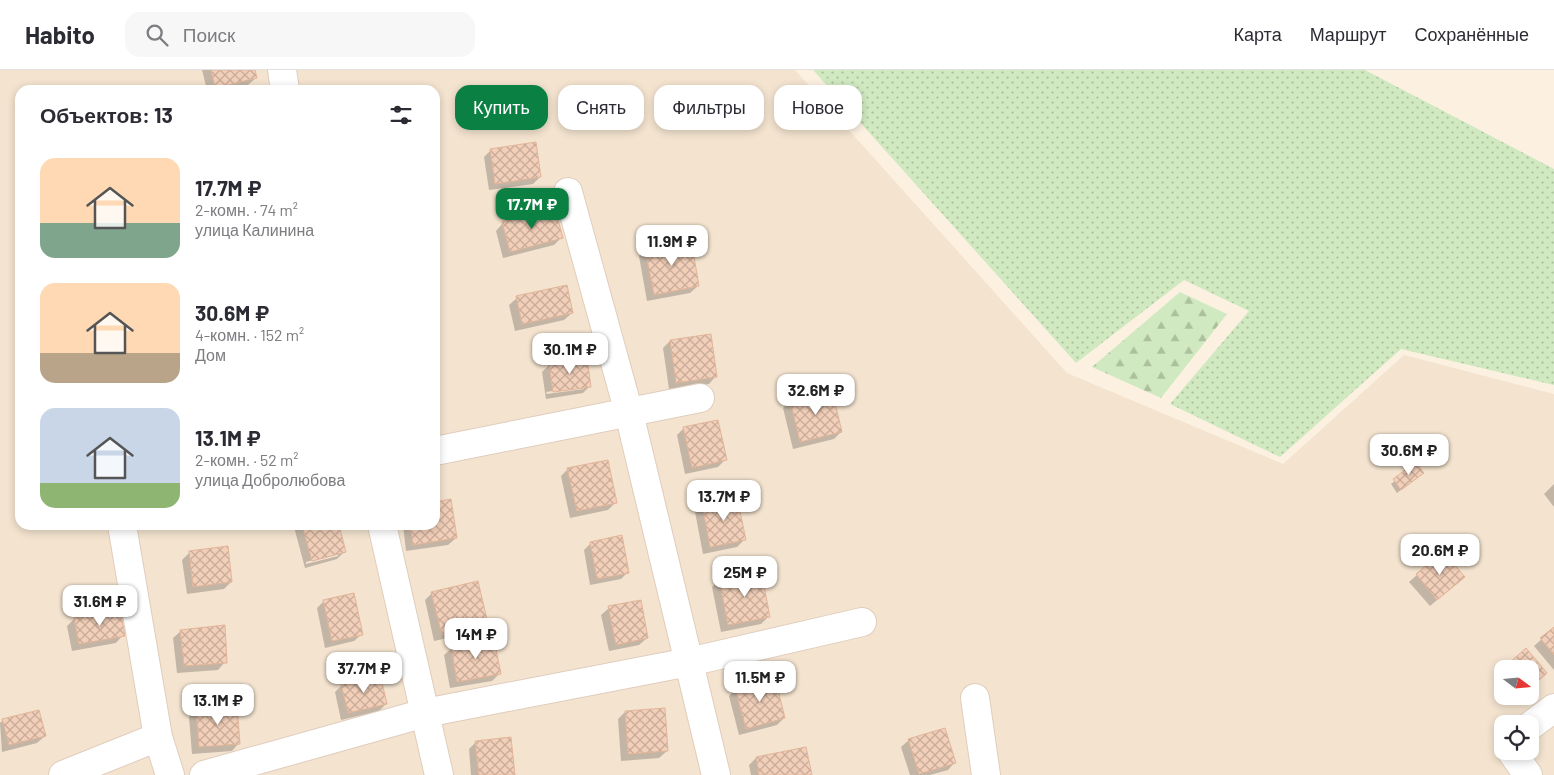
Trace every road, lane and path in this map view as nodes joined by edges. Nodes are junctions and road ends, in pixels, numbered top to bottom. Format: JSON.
{"nodes":[{"id":1,"x":282,"y":70,"type":"edge"},
{"id":2,"x":285,"y":85,"type":"edge"},
{"id":3,"x":568,"y":192,"type":"dead end"},
{"id":4,"x":700,"y":398,"type":"dead end"},
{"id":5,"x":629,"y":412,"type":"junction"},
{"id":6,"x":440,"y":450,"type":"edge"},
{"id":7,"x":123,"y":530,"type":"edge"},
{"id":8,"x":383,"y":530,"type":"edge"},
{"id":9,"x":862,"y":622,"type":"dead end"},
{"id":10,"x":689,"y":662,"type":"junction"},
{"id":11,"x":976,"y":698,"type":"dead end"},
{"id":12,"x":1554,"y":708,"type":"edge"},
{"id":13,"x":425,"y":713,"type":"junction"},
{"id":14,"x":1539,"y":719,"type":"edge"},
{"id":15,"x":158,"y":737,"type":"junction"},
{"id":16,"x":1517,"y":760,"type":"edge"},
{"id":17,"x":63,"y":775,"type":"edge"},
{"id":18,"x":170,"y":775,"type":"edge"},
{"id":19,"x":204,"y":775,"type":"edge"},
{"id":20,"x":439,"y":775,"type":"edge"},
{"id":21,"x":716,"y":775,"type":"edge"},
{"id":22,"x":986,"y":775,"type":"edge"},
{"id":23,"x":1528,"y":775,"type":"edge"}],
"edges":[{"from":1,"to":2,"type":"street"},
{"from":3,"to":5,"type":"street"},
{"from":4,"to":5,"type":"street"},
{"from":5,"to":6,"type":"street"},
{"from":5,"to":10,"type":"street"},
{"from":7,"to":15,"type":"street"},
{"from":8,"to":13,"type":"street"},
{"from":9,"to":10,"type":"street"},
{"from":10,"to":13,"type":"street"},
{"from":10,"to":21,"type":"street"},
{"from":11,"to":22,"type":"street"},
{"from":12,"to":14,"type":"street"},
{"from":13,"to":19,"type":"street"},
{"from":13,"to":20,"type":"street"},
{"from":15,"to":17,"type":"street"},
{"from":15,"to":18,"type":"street"},
{"from":16,"to":23,"type":"street"}]}
